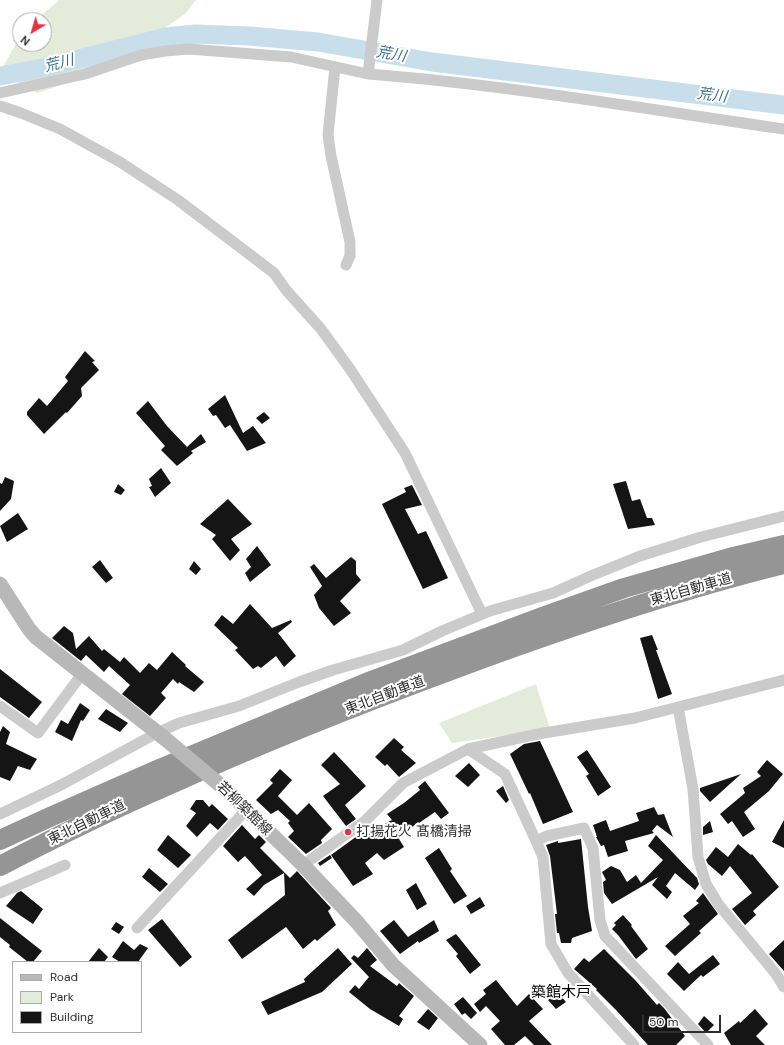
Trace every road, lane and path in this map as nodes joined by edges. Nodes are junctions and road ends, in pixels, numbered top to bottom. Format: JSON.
{"nodes":[{"id":1,"x":377,"y":0,"type":"edge"},
{"id":2,"x":334,"y":67,"type":"junction"},
{"id":3,"x":369,"y":70,"type":"junction"},
{"id":4,"x":0,"y":93,"type":"edge"},
{"id":5,"x":0,"y":106,"type":"edge"},
{"id":6,"x":784,"y":129,"type":"edge"},
{"id":7,"x":346,"y":265,"type":"dead end"},
{"id":8,"x":784,"y":516,"type":"edge"},
{"id":9,"x":784,"y":546,"type":"edge"},
{"id":10,"x":784,"y":564,"type":"edge"},
{"id":11,"x":0,"y":584,"type":"edge"},
{"id":12,"x":482,"y":614,"type":"junction"},
{"id":13,"x":82,"y":674,"type":"junction"},
{"id":14,"x":784,"y":680,"type":"edge"},
{"id":15,"x":0,"y":706,"type":"edge"},
{"id":16,"x":678,"y":707,"type":"junction"},
{"id":17,"x":160,"y":735,"type":"junction"},
{"id":18,"x":468,"y":749,"type":"junction"},
{"id":19,"x":246,"y":810,"type":"junction"},
{"id":20,"x":0,"y":814,"type":"edge"},
{"id":21,"x":0,"y":840,"type":"edge"},
{"id":22,"x":536,"y":841,"type":"junction"},
{"id":23,"x":65,"y":865,"type":"dead end"},
{"id":24,"x":303,"y":865,"type":"junction"},
{"id":25,"x":0,"y":866,"type":"edge"},
{"id":26,"x":0,"y":893,"type":"edge"},
{"id":27,"x":137,"y":928,"type":"dead end"},
{"id":28,"x":784,"y":987,"type":"edge"},
{"id":29,"x":480,"y":1045,"type":"edge"},
{"id":30,"x":634,"y":1045,"type":"edge"},
{"id":31,"x":708,"y":1045,"type":"edge"}],
"edges":[{"from":1,"to":3,"type":"street"},
{"from":2,"to":3,"type":"street"},
{"from":2,"to":4,"type":"street"},
{"from":2,"to":7,"type":"street"},
{"from":3,"to":6,"type":"street"},
{"from":5,"to":12,"type":"street"},
{"from":8,"to":12,"type":"street"},
{"from":9,"to":21,"type":"highway","name":"東北自動車道"},
{"from":10,"to":25,"type":"highway","name":"東北自動車道"},
{"from":11,"to":13,"type":"main road","name":"若柳築館線"},
{"from":12,"to":17,"type":"street"},
{"from":13,"to":15,"type":"street"},
{"from":13,"to":17,"type":"main road","name":"若柳築館線"},
{"from":14,"to":16,"type":"street"},
{"from":16,"to":18,"type":"street"},
{"from":16,"to":28,"type":"street"},
{"from":17,"to":19,"type":"main road","name":"若柳築館線","bridge":true},
{"from":17,"to":20,"type":"street"},
{"from":18,"to":22,"type":"street"},
{"from":18,"to":24,"type":"street"},
{"from":19,"to":24,"type":"main road","name":"若柳築館線"},
{"from":19,"to":27,"type":"street"},
{"from":22,"to":30,"type":"street"},
{"from":22,"to":31,"type":"street"},
{"from":23,"to":26,"type":"street"},
{"from":24,"to":29,"type":"main road","name":"若柳築館線"}]}
